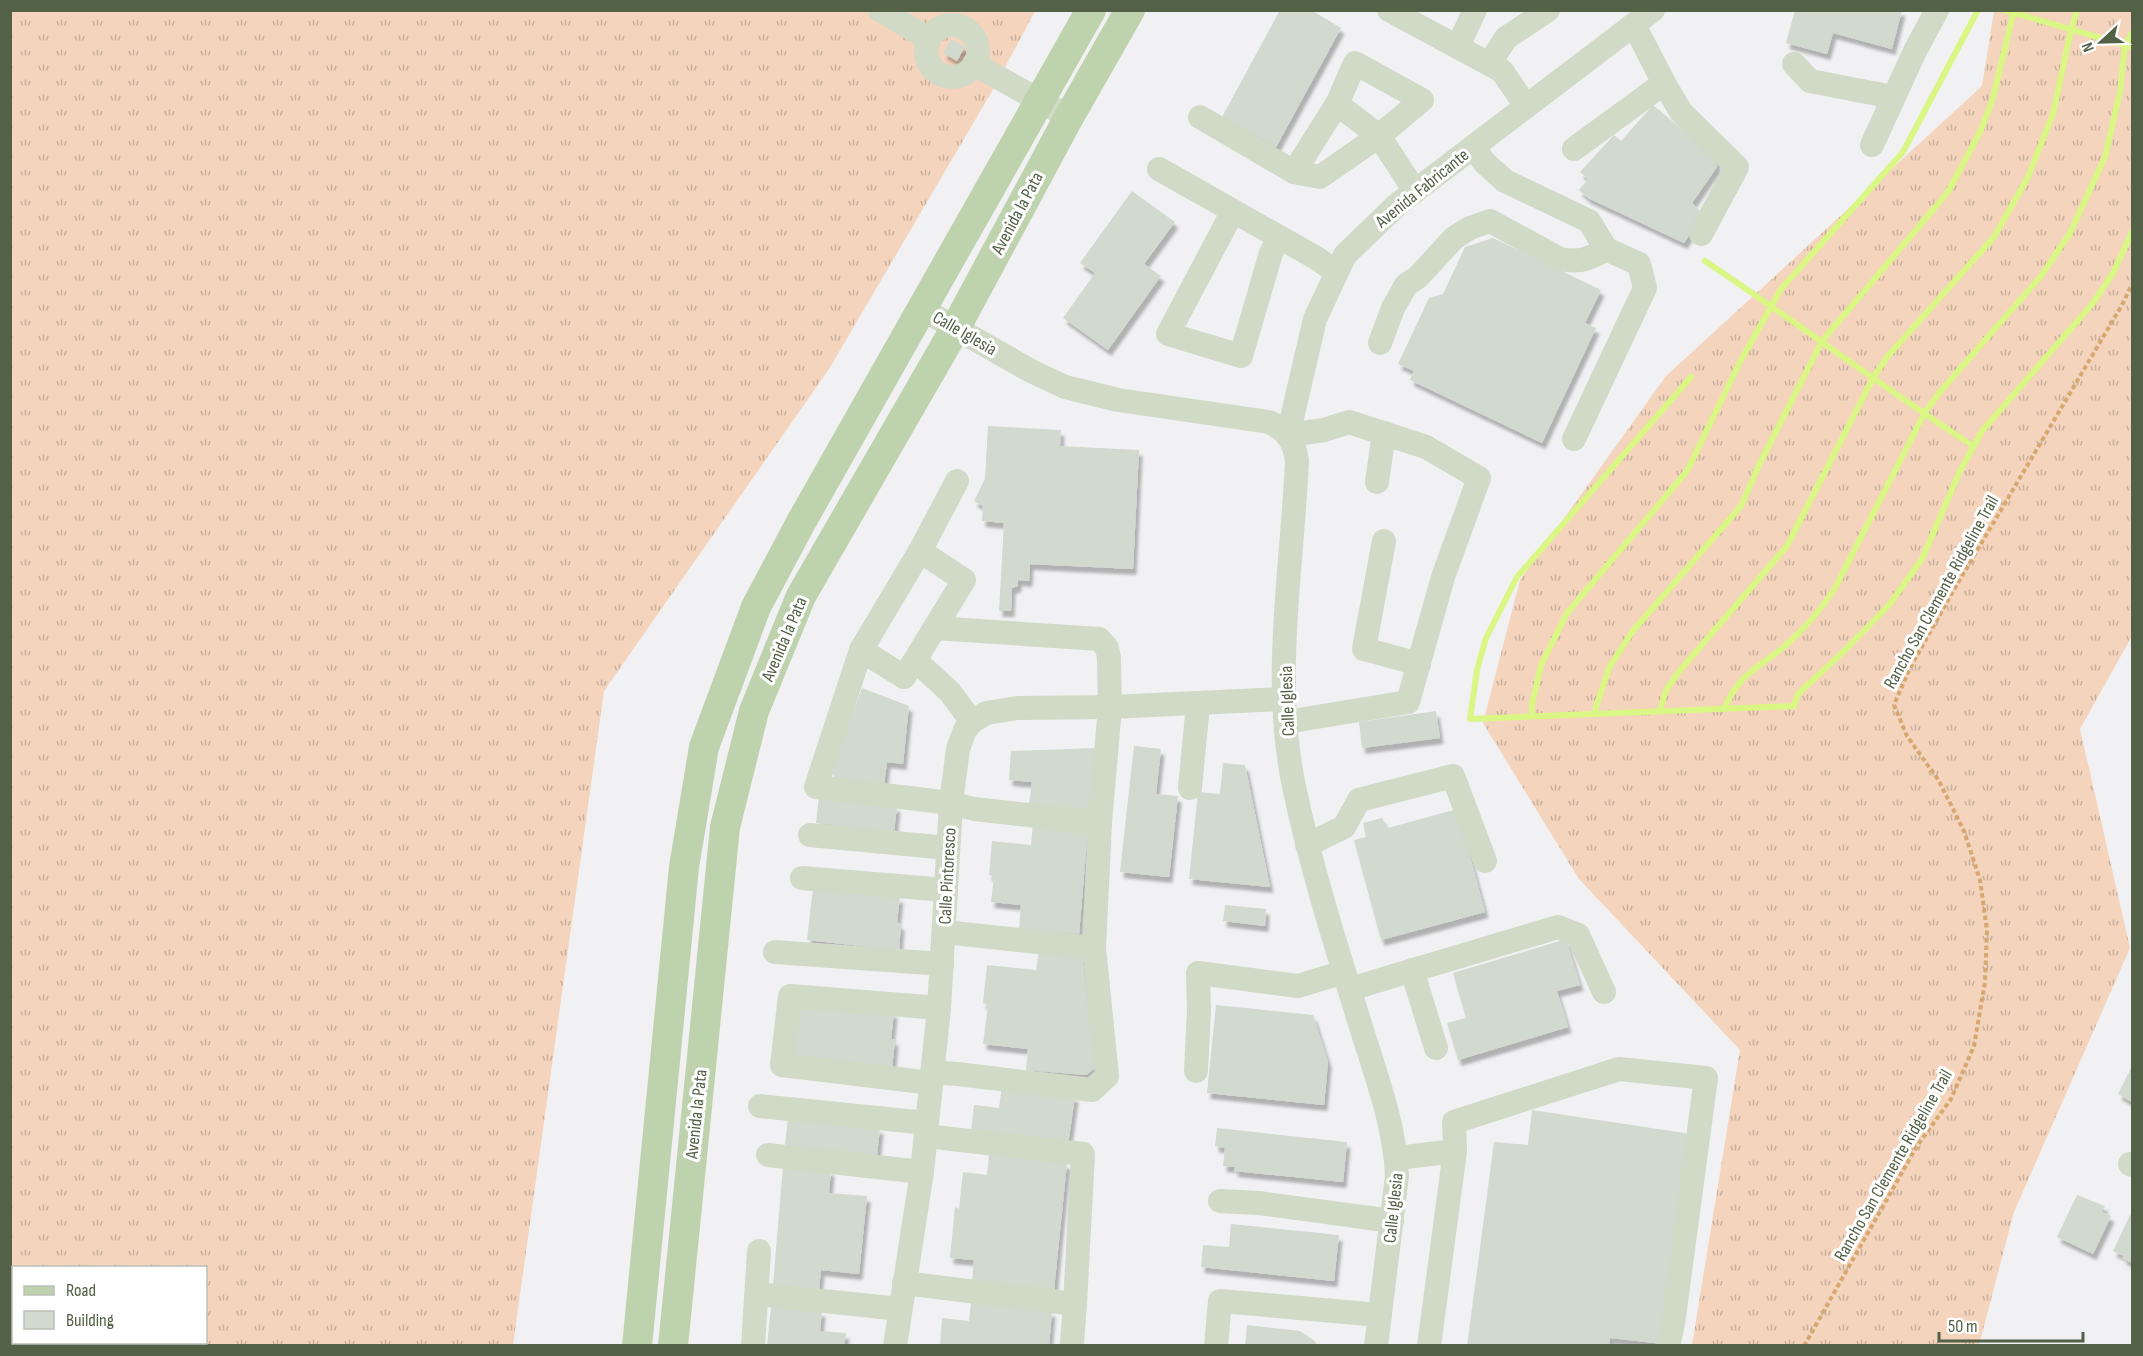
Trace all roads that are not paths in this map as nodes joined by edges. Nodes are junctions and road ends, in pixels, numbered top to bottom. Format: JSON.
{"nodes":[{"id":1,"x":880,"y":10,"type":"edge"},
{"id":2,"x":1091,"y":10,"type":"edge"},
{"id":3,"x":1130,"y":10,"type":"edge"},
{"id":4,"x":1389,"y":10,"type":"edge"},
{"id":5,"x":1475,"y":10,"type":"edge"},
{"id":6,"x":1548,"y":10,"type":"edge"},
{"id":7,"x":1937,"y":10,"type":"edge"},
{"id":8,"x":1643,"y":18,"type":"edge"},
{"id":9,"x":928,"y":39,"type":"junction"},
{"id":10,"x":1458,"y":46,"type":"junction"},
{"id":11,"x":1490,"y":63,"type":"junction"},
{"id":12,"x":1794,"y":63,"type":"dead end"},
{"id":13,"x":974,"y":64,"type":"junction"},
{"id":14,"x":1664,"y":83,"type":"junction"},
{"id":15,"x":1893,"y":97,"type":"junction"},
{"id":16,"x":1039,"y":101,"type":"junction"},
{"id":17,"x":1336,"y":104,"type":"junction"},
{"id":18,"x":1526,"y":106,"type":"junction"},
{"id":19,"x":1069,"y":117,"type":"junction"},
{"id":20,"x":1200,"y":117,"type":"dead end"},
{"id":21,"x":1379,"y":136,"type":"junction"},
{"id":22,"x":1872,"y":145,"type":"dead end"},
{"id":23,"x":1473,"y":147,"type":"junction"},
{"id":24,"x":1574,"y":149,"type":"dead end"},
{"id":25,"x":1159,"y":169,"type":"dead end"},
{"id":26,"x":1294,"y":172,"type":"junction"},
{"id":27,"x":1415,"y":190,"type":"junction"},
{"id":28,"x":1233,"y":211,"type":"junction"},
{"id":29,"x":1701,"y":234,"type":"dead end"},
{"id":30,"x":1279,"y":237,"type":"junction"},
{"id":31,"x":1606,"y":249,"type":"junction"},
{"id":32,"x":1336,"y":272,"type":"junction"},
{"id":33,"x":922,"y":309,"type":"junction"},
{"id":34,"x":956,"y":328,"type":"junction"},
{"id":35,"x":1380,"y":342,"type":"dead end"},
{"id":36,"x":1384,"y":433,"type":"junction"},
{"id":37,"x":1288,"y":435,"type":"junction"},
{"id":38,"x":1574,"y":439,"type":"dead end"},
{"id":39,"x":957,"y":481,"type":"dead end"},
{"id":40,"x":1377,"y":482,"type":"dead end"},
{"id":41,"x":1383,"y":541,"type":"dead end"},
{"id":42,"x":920,"y":551,"type":"junction"},
{"id":43,"x":935,"y":628,"type":"junction"},
{"id":44,"x":861,"y":650,"type":"junction"},
{"id":45,"x":915,"y":660,"type":"junction"},
{"id":46,"x":1419,"y":664,"type":"junction"},
{"id":47,"x":1198,"y":704,"type":"junction"},
{"id":48,"x":1110,"y":707,"type":"junction"},
{"id":49,"x":1285,"y":710,"type":"junction"},
{"id":50,"x":972,"y":722,"type":"junction"},
{"id":51,"x":1190,"y":788,"type":"dead end"},
{"id":52,"x":951,"y":803,"type":"junction"},
{"id":53,"x":1101,"y":823,"type":"junction"},
{"id":54,"x":810,"y":835,"type":"dead end"},
{"id":55,"x":1307,"y":845,"type":"junction"},
{"id":56,"x":948,"y":848,"type":"junction"},
{"id":57,"x":1485,"y":861,"type":"dead end"},
{"id":58,"x":802,"y":878,"type":"dead end"},
{"id":59,"x":945,"y":890,"type":"junction"},
{"id":60,"x":944,"y":932,"type":"junction"},
{"id":61,"x":1094,"y":948,"type":"junction"},
{"id":62,"x":775,"y":952,"type":"dead end"},
{"id":63,"x":942,"y":964,"type":"junction"},
{"id":64,"x":1412,"y":970,"type":"junction"},
{"id":65,"x":1347,"y":980,"type":"junction"},
{"id":66,"x":1604,"y":992,"type":"dead end"},
{"id":67,"x":939,"y":1008,"type":"junction"},
{"id":68,"x":1436,"y":1048,"type":"dead end"},
{"id":69,"x":1196,"y":1071,"type":"dead end"},
{"id":70,"x":931,"y":1078,"type":"junction"},
{"id":71,"x":760,"y":1106,"type":"dead end"},
{"id":72,"x":926,"y":1130,"type":"junction"},
{"id":73,"x":1455,"y":1151,"type":"junction"},
{"id":74,"x":768,"y":1155,"type":"dead end"},
{"id":75,"x":1397,"y":1158,"type":"junction"},
{"id":76,"x":922,"y":1172,"type":"junction"},
{"id":77,"x":1220,"y":1201,"type":"dead end"},
{"id":78,"x":1392,"y":1221,"type":"junction"},
{"id":79,"x":759,"y":1251,"type":"dead end"},
{"id":80,"x":904,"y":1283,"type":"junction"},
{"id":81,"x":757,"y":1294,"type":"junction"},
{"id":82,"x":1075,"y":1304,"type":"junction"},
{"id":83,"x":900,"y":1309,"type":"junction"},
{"id":84,"x":1380,"y":1315,"type":"junction"},
{"id":85,"x":1072,"y":1343,"type":"dead end"},
{"id":86,"x":637,"y":1346,"type":"edge"},
{"id":87,"x":673,"y":1346,"type":"edge"},
{"id":88,"x":753,"y":1346,"type":"edge"},
{"id":89,"x":895,"y":1346,"type":"edge"},
{"id":90,"x":1216,"y":1346,"type":"edge"},
{"id":91,"x":1376,"y":1346,"type":"edge"},
{"id":92,"x":1429,"y":1346,"type":"edge"},
{"id":93,"x":1668,"y":1346,"type":"edge"}],
"edges":[{"from":1,"to":9,"type":"street"},
{"from":2,"to":16,"type":"main road","name":"Avenida la Pata"},
{"from":3,"to":19,"type":"main road","name":"Avenida la Pata"},
{"from":4,"to":10,"type":"street"},
{"from":5,"to":10,"type":"street"},
{"from":6,"to":11,"type":"street"},
{"from":7,"to":15,"type":"street"},
{"from":8,"to":14,"type":"street"},
{"from":8,"to":18,"type":"street","name":"Avenida Fabricante"},
{"from":9,"to":13,"type":"street"},
{"from":9,"to":13,"type":"street"},
{"from":10,"to":11,"type":"street"},
{"from":11,"to":18,"type":"street"},
{"from":12,"to":15,"type":"street"},
{"from":13,"to":16,"type":"street"},
{"from":14,"to":24,"type":"street"},
{"from":14,"to":29,"type":"street"},
{"from":15,"to":22,"type":"street"},
{"from":16,"to":19,"type":"street"},
{"from":16,"to":33,"type":"main road","name":"Avenida la Pata"},
{"from":17,"to":21,"type":"street"},
{"from":17,"to":21,"type":"street"},
{"from":17,"to":26,"type":"street"},
{"from":18,"to":23,"type":"street","name":"Avenida Fabricante"},
{"from":19,"to":34,"type":"main road","name":"Avenida la Pata"},
{"from":20,"to":26,"type":"street"},
{"from":21,"to":26,"type":"street"},
{"from":21,"to":27,"type":"street"},
{"from":23,"to":27,"type":"street","name":"Avenida Fabricante"},
{"from":23,"to":31,"type":"street"},
{"from":25,"to":28,"type":"street"},
{"from":27,"to":32,"type":"street","name":"Avenida Fabricante"},
{"from":28,"to":30,"type":"street"},
{"from":28,"to":30,"type":"street"},
{"from":30,"to":32,"type":"street"},
{"from":31,"to":35,"type":"street"},
{"from":31,"to":38,"type":"street"},
{"from":32,"to":37,"type":"street","name":"Avenida Fabricante"},
{"from":33,"to":34,"type":"street","name":"Calle Iglesia"},
{"from":33,"to":86,"type":"main road","name":"Avenida la Pata"},
{"from":34,"to":37,"type":"street","name":"Calle Iglesia"},
{"from":34,"to":87,"type":"main road","name":"Avenida la Pata"},
{"from":36,"to":37,"type":"street"},
{"from":36,"to":40,"type":"street"},
{"from":36,"to":46,"type":"street"},
{"from":37,"to":49,"type":"street","name":"Calle Iglesia"},
{"from":39,"to":42,"type":"street"},
{"from":41,"to":46,"type":"street"},
{"from":42,"to":43,"type":"street"},
{"from":42,"to":44,"type":"street"},
{"from":43,"to":45,"type":"street"},
{"from":43,"to":48,"type":"street"},
{"from":44,"to":45,"type":"street"},
{"from":44,"to":52,"type":"street"},
{"from":45,"to":50,"type":"street"},
{"from":46,"to":49,"type":"street"},
{"from":47,"to":48,"type":"street"},
{"from":47,"to":49,"type":"street"},
{"from":47,"to":51,"type":"street"},
{"from":48,"to":50,"type":"street"},
{"from":48,"to":53,"type":"street"},
{"from":49,"to":55,"type":"street","name":"Calle Iglesia"},
{"from":50,"to":52,"type":"street","name":"Calle Pintoresco"},
{"from":52,"to":53,"type":"street"},
{"from":52,"to":56,"type":"street","name":"Calle Pintoresco"},
{"from":53,"to":61,"type":"street"},
{"from":54,"to":56,"type":"street"},
{"from":55,"to":57,"type":"street"},
{"from":55,"to":65,"type":"street","name":"Calle Iglesia"},
{"from":56,"to":59,"type":"street","name":"Calle Pintoresco"},
{"from":58,"to":59,"type":"street"},
{"from":59,"to":60,"type":"street","name":"Calle Pintoresco"},
{"from":60,"to":61,"type":"street"},
{"from":60,"to":63,"type":"street","name":"Calle Pintoresco"},
{"from":61,"to":70,"type":"street"},
{"from":62,"to":63,"type":"street"},
{"from":63,"to":67,"type":"street","name":"Calle Pintoresco"},
{"from":64,"to":65,"type":"street"},
{"from":64,"to":66,"type":"street"},
{"from":64,"to":68,"type":"street"},
{"from":65,"to":69,"type":"street"},
{"from":65,"to":75,"type":"street","name":"Calle Iglesia"},
{"from":67,"to":70,"type":"street","name":"Calle Pintoresco"},
{"from":67,"to":70,"type":"street"},
{"from":70,"to":72,"type":"street","name":"Calle Pintoresco"},
{"from":71,"to":72,"type":"street"},
{"from":72,"to":76,"type":"street","name":"Calle Pintoresco"},
{"from":72,"to":82,"type":"street"},
{"from":73,"to":75,"type":"street"},
{"from":73,"to":92,"type":"street"},
{"from":73,"to":93,"type":"street"},
{"from":74,"to":76,"type":"street"},
{"from":75,"to":78,"type":"street","name":"Calle Iglesia"},
{"from":76,"to":80,"type":"street","name":"Calle Pintoresco"},
{"from":77,"to":78,"type":"street"},
{"from":78,"to":84,"type":"street","name":"Calle Iglesia"},
{"from":79,"to":81,"type":"street"},
{"from":80,"to":82,"type":"street"},
{"from":80,"to":83,"type":"street","name":"Calle Pintoresco"},
{"from":81,"to":83,"type":"street"},
{"from":81,"to":88,"type":"street"},
{"from":82,"to":85,"type":"street"},
{"from":83,"to":89,"type":"street","name":"Calle Pintoresco"},
{"from":84,"to":90,"type":"street"},
{"from":84,"to":91,"type":"street","name":"Calle Iglesia"}]}
